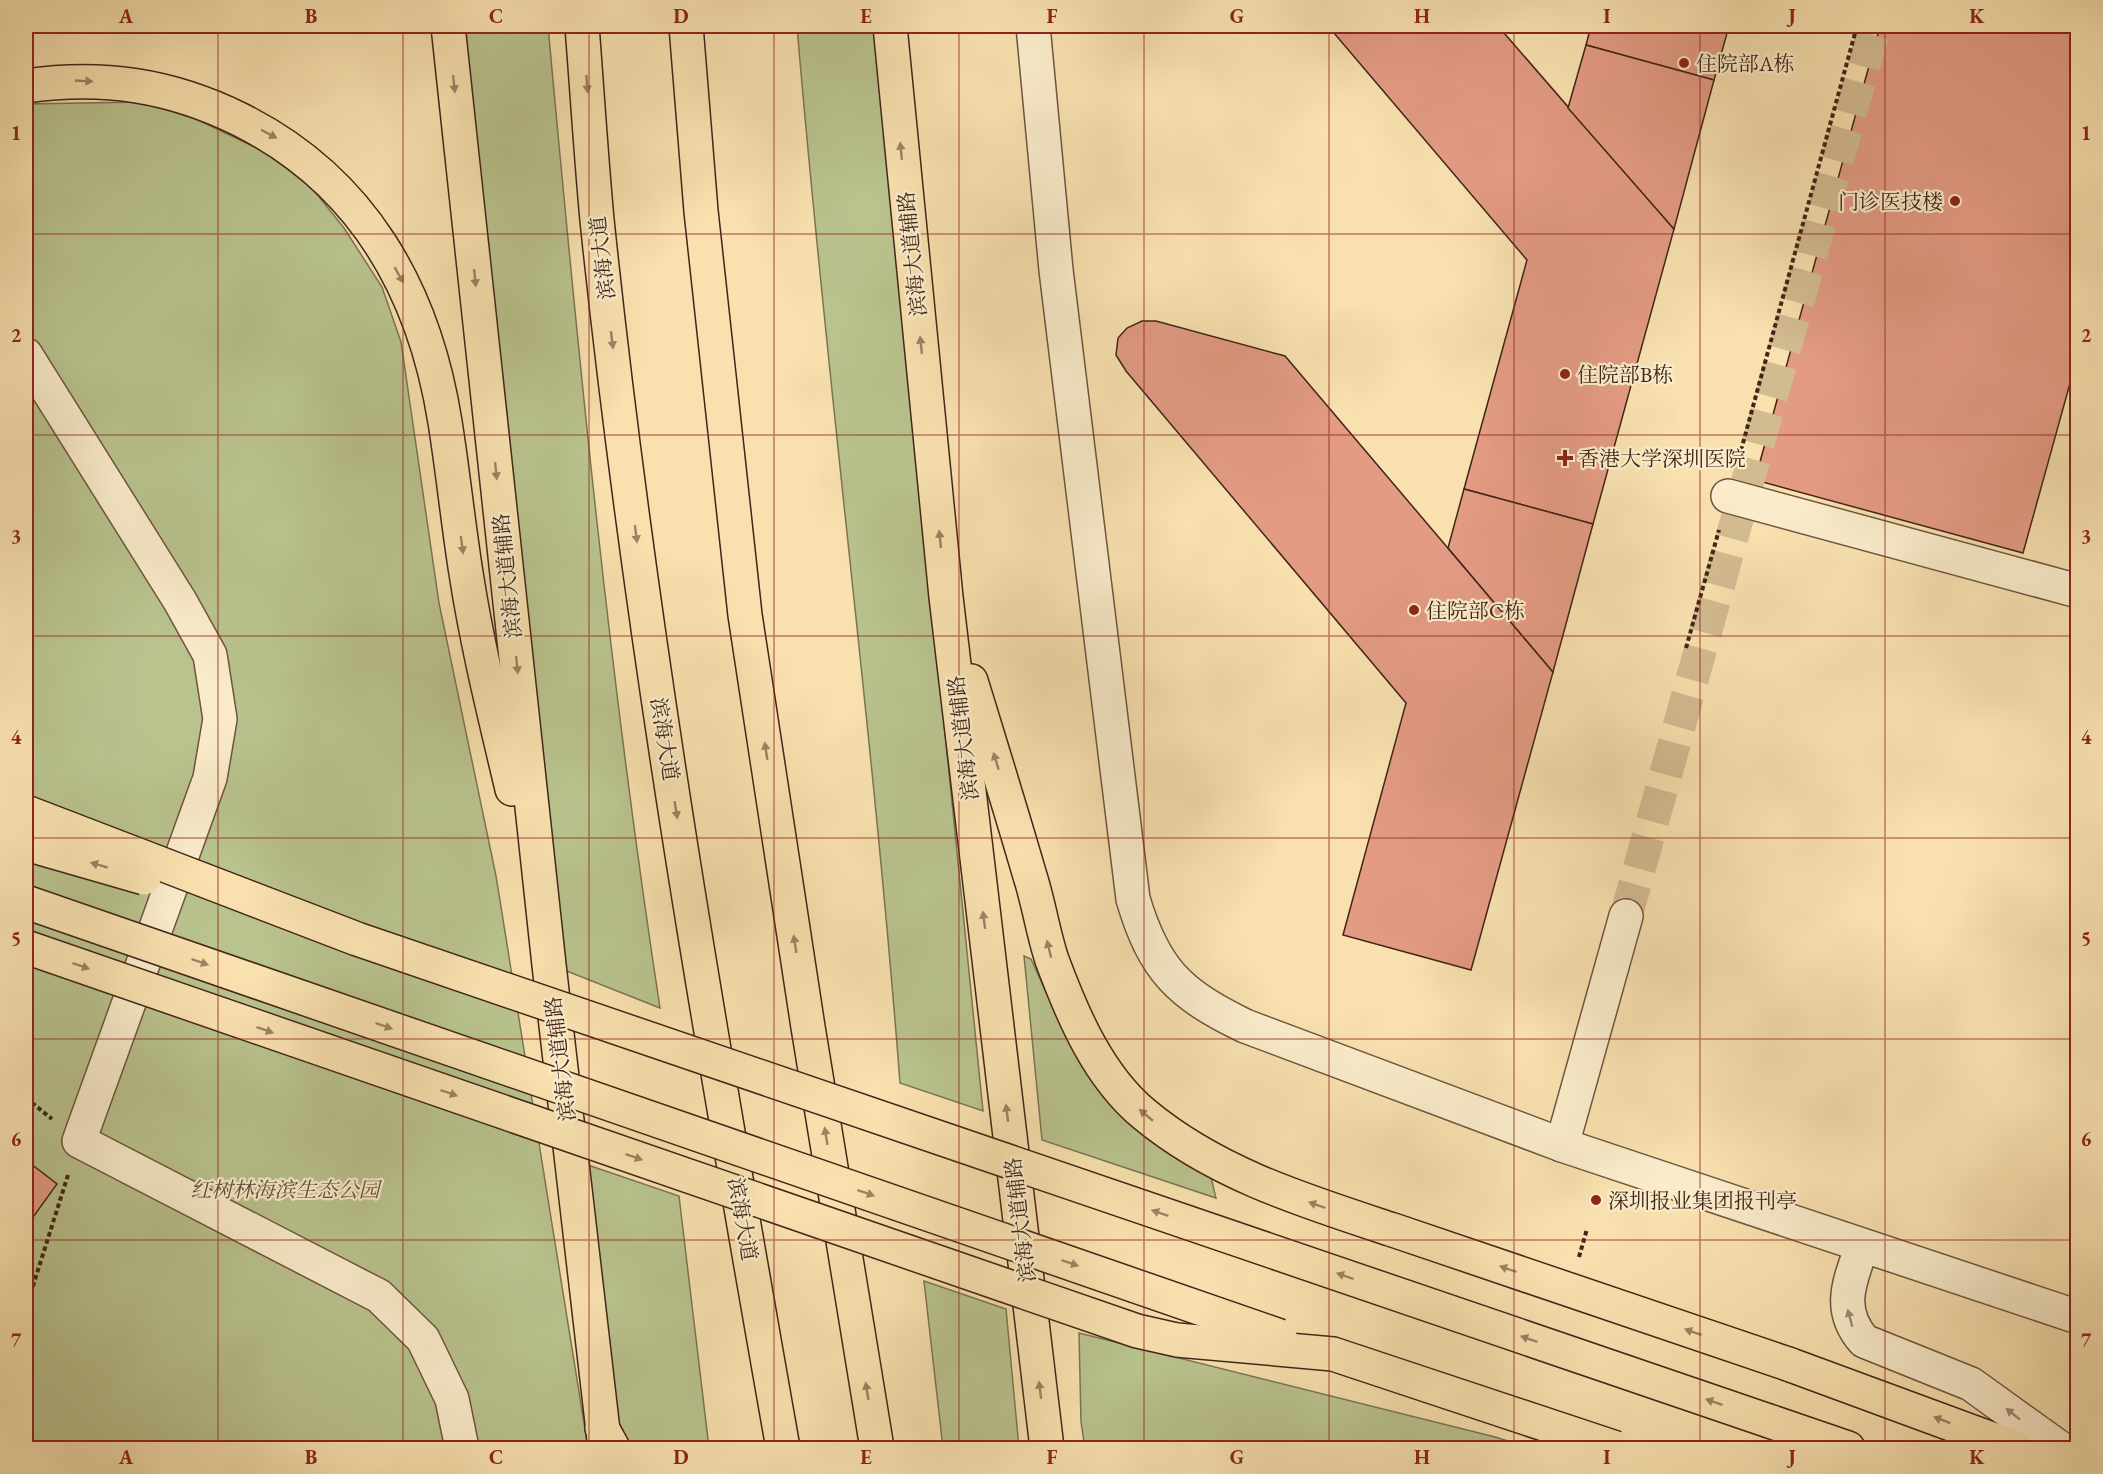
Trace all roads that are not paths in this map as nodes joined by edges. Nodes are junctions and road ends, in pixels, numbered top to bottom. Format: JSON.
{"nodes":[{"id":1,"x":448,"y":26,"type":"edge"},
{"id":2,"x":582,"y":26,"type":"edge"},
{"id":3,"x":686,"y":26,"type":"edge"},
{"id":4,"x":890,"y":26,"type":"edge"},
{"id":5,"x":1033,"y":26,"type":"edge"},
{"id":6,"x":26,"y":86,"type":"edge"},
{"id":7,"x":26,"y":355,"type":"edge"},
{"id":8,"x":1728,"y":496,"type":"road end"},
{"id":9,"x":2078,"y":591,"type":"edge"},
{"id":10,"x":946,"y":597,"type":"junction"},
{"id":11,"x":26,"y":812,"type":"edge"},
{"id":12,"x":26,"y":844,"type":"edge"},
{"id":13,"x":26,"y":902,"type":"edge"},
{"id":14,"x":1626,"y":916,"type":"tunnel mouth"},
{"id":15,"x":357,"y":939,"type":"junction"},
{"id":16,"x":26,"y":947,"type":"edge"},
{"id":17,"x":549,"y":965,"type":"junction"},
{"id":18,"x":1562,"y":1145,"type":"junction"},
{"id":19,"x":1862,"y":1246,"type":"junction"},
{"id":20,"x":2078,"y":1317,"type":"edge"},
{"id":21,"x":1333,"y":1354,"type":"junction"},
{"id":22,"x":607,"y":1442,"type":"edge"},
{"id":23,"x":462,"y":1449,"type":"edge"},
{"id":24,"x":783,"y":1449,"type":"edge"},
{"id":25,"x":877,"y":1449,"type":"edge"},
{"id":26,"x":1047,"y":1449,"type":"edge"},
{"id":27,"x":1616,"y":1449,"type":"edge"},
{"id":28,"x":1848,"y":1449,"type":"edge"},
{"id":29,"x":2016,"y":1449,"type":"edge"},
{"id":30,"x":2060,"y":1449,"type":"edge"}],
"edges":[{"from":1,"to":17,"type":"main road","name":"滨海大道辅路","one_way":true},
{"from":2,"to":24,"type":"main road","name":"滨海大道","one_way":true},
{"from":25,"to":3,"type":"main road","one_way":true},
{"from":10,"to":4,"type":"main road","name":"滨海大道辅路","one_way":true},
{"from":5,"to":18,"type":"street"},
{"from":6,"to":17,"type":"main road","one_way":true},
{"from":7,"to":23,"type":"street"},
{"from":8,"to":9,"type":"street"},
{"from":26,"to":10,"type":"main road","name":"滨海大道辅路","one_way":true},
{"from":29,"to":10,"type":"main road","one_way":true,"bridge":true},
{"from":11,"to":15,"type":"main road","bridge":true},
{"from":15,"to":12,"type":"main road","one_way":true,"bridge":true},
{"from":13,"to":21,"type":"main road","one_way":true,"bridge":true},
{"from":14,"to":18,"type":"street"},
{"from":28,"to":15,"type":"main road","one_way":true,"bridge":true},
{"from":16,"to":21,"type":"main road","one_way":true,"bridge":true},
{"from":17,"to":22,"type":"main road","name":"滨海大道辅路"},
{"from":18,"to":19,"type":"street"},
{"from":19,"to":20,"type":"street"},
{"from":30,"to":19,"type":"street","one_way":true},
{"from":21,"to":27,"type":"main road","bridge":true}]}
